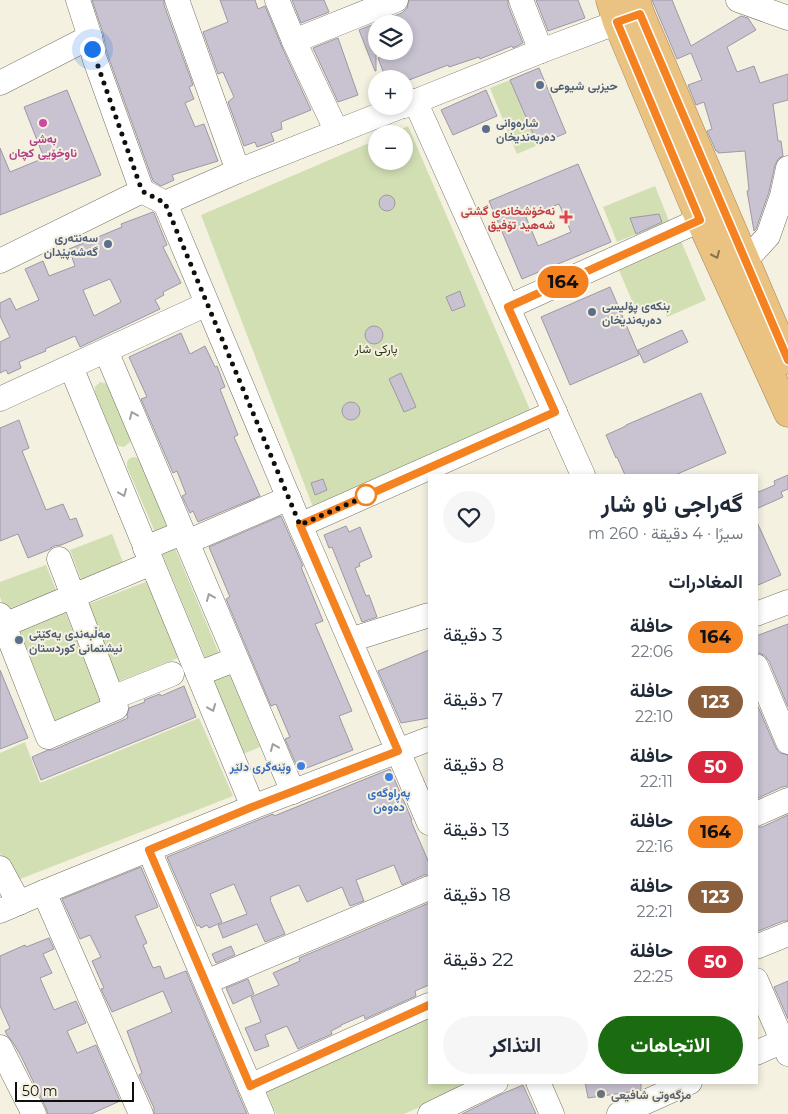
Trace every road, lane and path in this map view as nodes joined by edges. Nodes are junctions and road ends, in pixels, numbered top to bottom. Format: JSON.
{"nodes":[{"id":1,"x":78,"y":0,"type":"edge"},
{"id":2,"x":177,"y":0,"type":"edge"},
{"id":3,"x":277,"y":0,"type":"edge"},
{"id":4,"x":396,"y":0,"type":"edge"},
{"id":5,"x":521,"y":0,"type":"edge"},
{"id":6,"x":738,"y":0,"type":"edge"},
{"id":7,"x":626,"y":9,"type":"edge"},
{"id":8,"x":788,"y":18,"type":"edge"},
{"id":9,"x":90,"y":36,"type":"junction"},
{"id":10,"x":294,"y":41,"type":"junction"},
{"id":11,"x":541,"y":51,"type":"junction"},
{"id":12,"x":0,"y":83,"type":"edge"},
{"id":13,"x":413,"y":102,"type":"edge"},
{"id":14,"x":380,"y":115,"type":"edge"},
{"id":15,"x":412,"y":115,"type":"edge"},
{"id":16,"x":337,"y":132,"type":"junction"},
{"id":17,"x":788,"y":168,"type":"edge"},
{"id":18,"x":238,"y":171,"type":"junction"},
{"id":19,"x":142,"y":191,"type":"junction"},
{"id":20,"x":165,"y":203,"type":"junction"},
{"id":21,"x":700,"y":220,"type":"junction"},
{"id":22,"x":778,"y":236,"type":"edge"},
{"id":23,"x":0,"y":260,"type":"edge"},
{"id":24,"x":745,"y":261,"type":"junction"},
{"id":25,"x":207,"y":304,"type":"junction"},
{"id":26,"x":508,"y":307,"type":"junction"},
{"id":27,"x":106,"y":351,"type":"junction"},
{"id":28,"x":788,"y":360,"type":"edge"},
{"id":29,"x":71,"y":367,"type":"junction"},
{"id":30,"x":0,"y":399,"type":"edge"},
{"id":31,"x":555,"y":412,"type":"junction"},
{"id":32,"x":788,"y":413,"type":"edge"},
{"id":33,"x":145,"y":443,"type":"junction"},
{"id":34,"x":108,"y":457,"type":"junction"},
{"id":35,"x":582,"y":474,"type":"edge"},
{"id":36,"x":289,"y":498,"type":"junction"},
{"id":37,"x":300,"y":525,"type":"junction"},
{"id":38,"x":185,"y":537,"type":"junction"},
{"id":39,"x":149,"y":556,"type":"junction"},
{"id":40,"x":59,"y":559,"type":"dead end"},
{"id":41,"x":73,"y":596,"type":"junction"},
{"id":42,"x":788,"y":602,"type":"edge"},
{"id":43,"x":758,"y":613,"type":"edge"},
{"id":44,"x":428,"y":615,"type":"edge"},
{"id":45,"x":2,"y":620,"type":"edge"},
{"id":46,"x":350,"y":640,"type":"junction"},
{"id":47,"x":236,"y":659,"type":"junction"},
{"id":48,"x":758,"y":671,"type":"edge"},
{"id":49,"x":172,"y":674,"type":"dead end"},
{"id":50,"x":198,"y":674,"type":"junction"},
{"id":51,"x":112,"y":698,"type":"junction"},
{"id":52,"x":428,"y":739,"type":"edge"},
{"id":53,"x":788,"y":742,"type":"edge"},
{"id":54,"x":398,"y":751,"type":"junction"},
{"id":55,"x":292,"y":792,"type":"junction"},
{"id":56,"x":788,"y":800,"type":"edge"},
{"id":57,"x":252,"y":807,"type":"junction"},
{"id":58,"x":758,"y":813,"type":"edge"},
{"id":59,"x":428,"y":821,"type":"edge"},
{"id":60,"x":149,"y":850,"type":"junction"},
{"id":61,"x":0,"y":868,"type":"edge"},
{"id":62,"x":428,"y":888,"type":"edge"},
{"id":63,"x":44,"y":892,"type":"junction"},
{"id":64,"x":10,"y":907,"type":"edge"},
{"id":65,"x":788,"y":934,"type":"edge"},
{"id":66,"x":758,"y":946,"type":"edge"},
{"id":67,"x":206,"y":982,"type":"junction"},
{"id":68,"x":758,"y":984,"type":"edge"},
{"id":69,"x":428,"y":1005,"type":"edge"},
{"id":70,"x":0,"y":1047,"type":"edge"},
{"id":71,"x":786,"y":1047,"type":"edge"},
{"id":72,"x":758,"y":1053,"type":"edge"},
{"id":73,"x":492,"y":1084,"type":"edge"},
{"id":74,"x":539,"y":1084,"type":"edge"},
{"id":75,"x":686,"y":1084,"type":"edge"},
{"id":76,"x":250,"y":1086,"type":"junction"},
{"id":77,"x":34,"y":1114,"type":"edge"},
{"id":78,"x":141,"y":1114,"type":"edge"},
{"id":79,"x":262,"y":1114,"type":"edge"},
{"id":80,"x":430,"y":1114,"type":"edge"},
{"id":81,"x":552,"y":1114,"type":"edge"},
{"id":82,"x":619,"y":1114,"type":"edge"}],
"edges":[{"from":1,"to":9,"type":"street"},
{"from":2,"to":18,"type":"street"},
{"from":3,"to":10,"type":"street"},
{"from":4,"to":10,"type":"street"},
{"from":5,"to":11,"type":"street"},
{"from":6,"to":8,"type":"street"},
{"from":7,"to":11,"type":"street"},
{"from":7,"to":21,"type":"highway"},
{"from":7,"to":24,"type":"highway"},
{"from":9,"to":12,"type":"street"},
{"from":9,"to":19,"type":"street"},
{"from":10,"to":16,"type":"street"},
{"from":11,"to":13,"type":"street"},
{"from":14,"to":16,"type":"street"},
{"from":15,"to":26,"type":"street"},
{"from":16,"to":18,"type":"street"},
{"from":17,"to":22,"type":"street"},
{"from":18,"to":20,"type":"street"},
{"from":19,"to":20,"type":"street"},
{"from":19,"to":23,"type":"street"},
{"from":20,"to":25,"type":"street"},
{"from":21,"to":26,"type":"street"},
{"from":21,"to":32,"type":"highway","one_way":true},
{"from":22,"to":24,"type":"street"},
{"from":24,"to":28,"type":"highway"},
{"from":25,"to":27,"type":"street"},
{"from":25,"to":36,"type":"street"},
{"from":26,"to":31,"type":"street"},
{"from":27,"to":29,"type":"street"},
{"from":33,"to":27,"type":"street","one_way":true},
{"from":29,"to":30,"type":"street"},
{"from":29,"to":34,"type":"street"},
{"from":31,"to":35,"type":"street"},
{"from":31,"to":37,"type":"street"},
{"from":33,"to":34,"type":"street"},
{"from":33,"to":38,"type":"street"},
{"from":34,"to":39,"type":"street","one_way":true},
{"from":36,"to":37,"type":"street"},
{"from":36,"to":38,"type":"street"},
{"from":37,"to":46,"type":"street"},
{"from":38,"to":39,"type":"street"},
{"from":47,"to":38,"type":"street","one_way":true},
{"from":39,"to":41,"type":"street"},
{"from":39,"to":50,"type":"street"},
{"from":40,"to":41,"type":"street"},
{"from":41,"to":45,"type":"street"},
{"from":41,"to":51,"type":"street"},
{"from":42,"to":43,"type":"street"},
{"from":44,"to":46,"type":"street"},
{"from":45,"to":51,"type":"street"},
{"from":46,"to":54,"type":"street"},
{"from":47,"to":50,"type":"street"},
{"from":55,"to":47,"type":"street","one_way":true},
{"from":48,"to":53,"type":"street"},
{"from":49,"to":51,"type":"street"},
{"from":50,"to":57,"type":"street","one_way":true},
{"from":52,"to":54,"type":"street"},
{"from":54,"to":55,"type":"street"},
{"from":54,"to":59,"type":"street"},
{"from":55,"to":57,"type":"street"},
{"from":56,"to":58,"type":"street"},
{"from":57,"to":60,"type":"street"},
{"from":60,"to":63,"type":"street"},
{"from":60,"to":67,"type":"street"},
{"from":61,"to":64,"type":"street"},
{"from":62,"to":67,"type":"street"},
{"from":63,"to":64,"type":"street"},
{"from":63,"to":78,"type":"street"},
{"from":65,"to":66,"type":"street"},
{"from":67,"to":76,"type":"street"},
{"from":68,"to":71,"type":"street"},
{"from":69,"to":76,"type":"street"},
{"from":70,"to":77,"type":"street"},
{"from":71,"to":72,"type":"street"},
{"from":73,"to":80,"type":"street"},
{"from":74,"to":81,"type":"street"},
{"from":75,"to":82,"type":"street"},
{"from":76,"to":79,"type":"street"}]}
